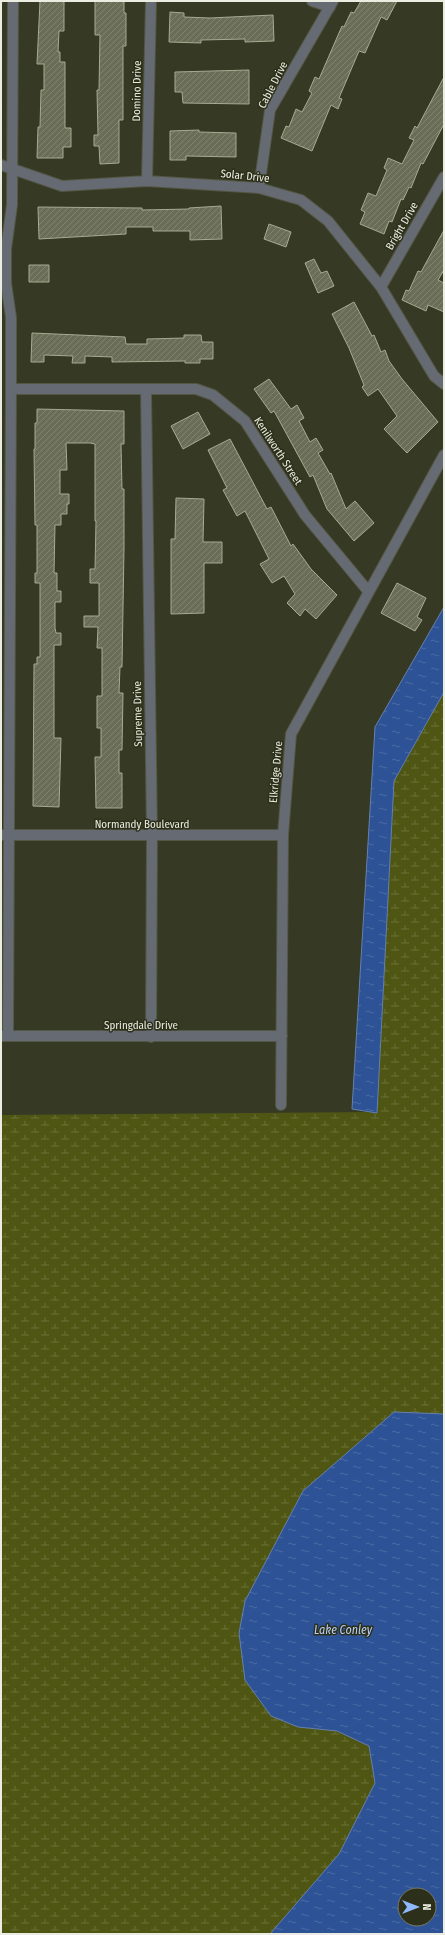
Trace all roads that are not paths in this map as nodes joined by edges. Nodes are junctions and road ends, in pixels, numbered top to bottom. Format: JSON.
{"nodes":[{"id":1,"x":13,"y":1,"type":"edge"},
{"id":2,"x":151,"y":1,"type":"edge"},
{"id":3,"x":312,"y":1,"type":"edge"},
{"id":4,"x":331,"y":4,"type":"edge"},
{"id":5,"x":1,"y":165,"type":"edge"},
{"id":6,"x":12,"y":169,"type":"junction"},
{"id":7,"x":444,"y":177,"type":"edge"},
{"id":8,"x":147,"y":181,"type":"junction"},
{"id":9,"x":259,"y":188,"type":"junction"},
{"id":10,"x":381,"y":287,"type":"junction"},
{"id":11,"x":444,"y":384,"type":"edge"},
{"id":12,"x":11,"y":389,"type":"junction"},
{"id":13,"x":146,"y":390,"type":"junction"},
{"id":14,"x":444,"y":455,"type":"edge"},
{"id":15,"x":368,"y":591,"type":"junction"},
{"id":16,"x":5,"y":835,"type":"edge"},
{"id":17,"x":283,"y":835,"type":"junction"},
{"id":18,"x":152,"y":836,"type":"junction"},
{"id":19,"x":4,"y":1036,"type":"edge"},
{"id":20,"x":282,"y":1036,"type":"junction"},
{"id":21,"x":151,"y":1037,"type":"junction"},
{"id":22,"x":282,"y":1105,"type":"dead end"}],
"edges":[{"from":1,"to":6,"type":"street"},
{"from":2,"to":8,"type":"street","name":"Domino Drive"},
{"from":3,"to":4,"type":"street"},
{"from":4,"to":9,"type":"street","name":"Cable Drive"},
{"from":5,"to":6,"type":"street","name":"Solar Drive"},
{"from":6,"to":8,"type":"street","name":"Solar Drive"},
{"from":6,"to":12,"type":"street"},
{"from":7,"to":10,"type":"street","name":"Bright Drive"},
{"from":8,"to":9,"type":"street","name":"Solar Drive"},
{"from":9,"to":10,"type":"street","name":"Solar Drive"},
{"from":10,"to":11,"type":"street","name":"Solar Drive"},
{"from":12,"to":13,"type":"street","name":"Kenilworth Street"},
{"from":12,"to":16,"type":"street"},
{"from":13,"to":15,"type":"street","name":"Kenilworth Street"},
{"from":13,"to":18,"type":"street","name":"Supreme Drive"},
{"from":14,"to":15,"type":"street","name":"Elkridge Drive"},
{"from":15,"to":17,"type":"street","name":"Elkridge Drive"},
{"from":16,"to":18,"type":"street","name":"Normandy Boulevard"},
{"from":16,"to":19,"type":"street"},
{"from":17,"to":18,"type":"street","name":"Normandy Boulevard"},
{"from":17,"to":20,"type":"street","name":"Elkridge Drive"},
{"from":18,"to":21,"type":"street","name":"Supreme Drive"},
{"from":19,"to":21,"type":"street","name":"Springdale Drive"},
{"from":20,"to":21,"type":"street","name":"Springdale Drive"},
{"from":20,"to":22,"type":"street","name":"Elkridge Drive"}]}
